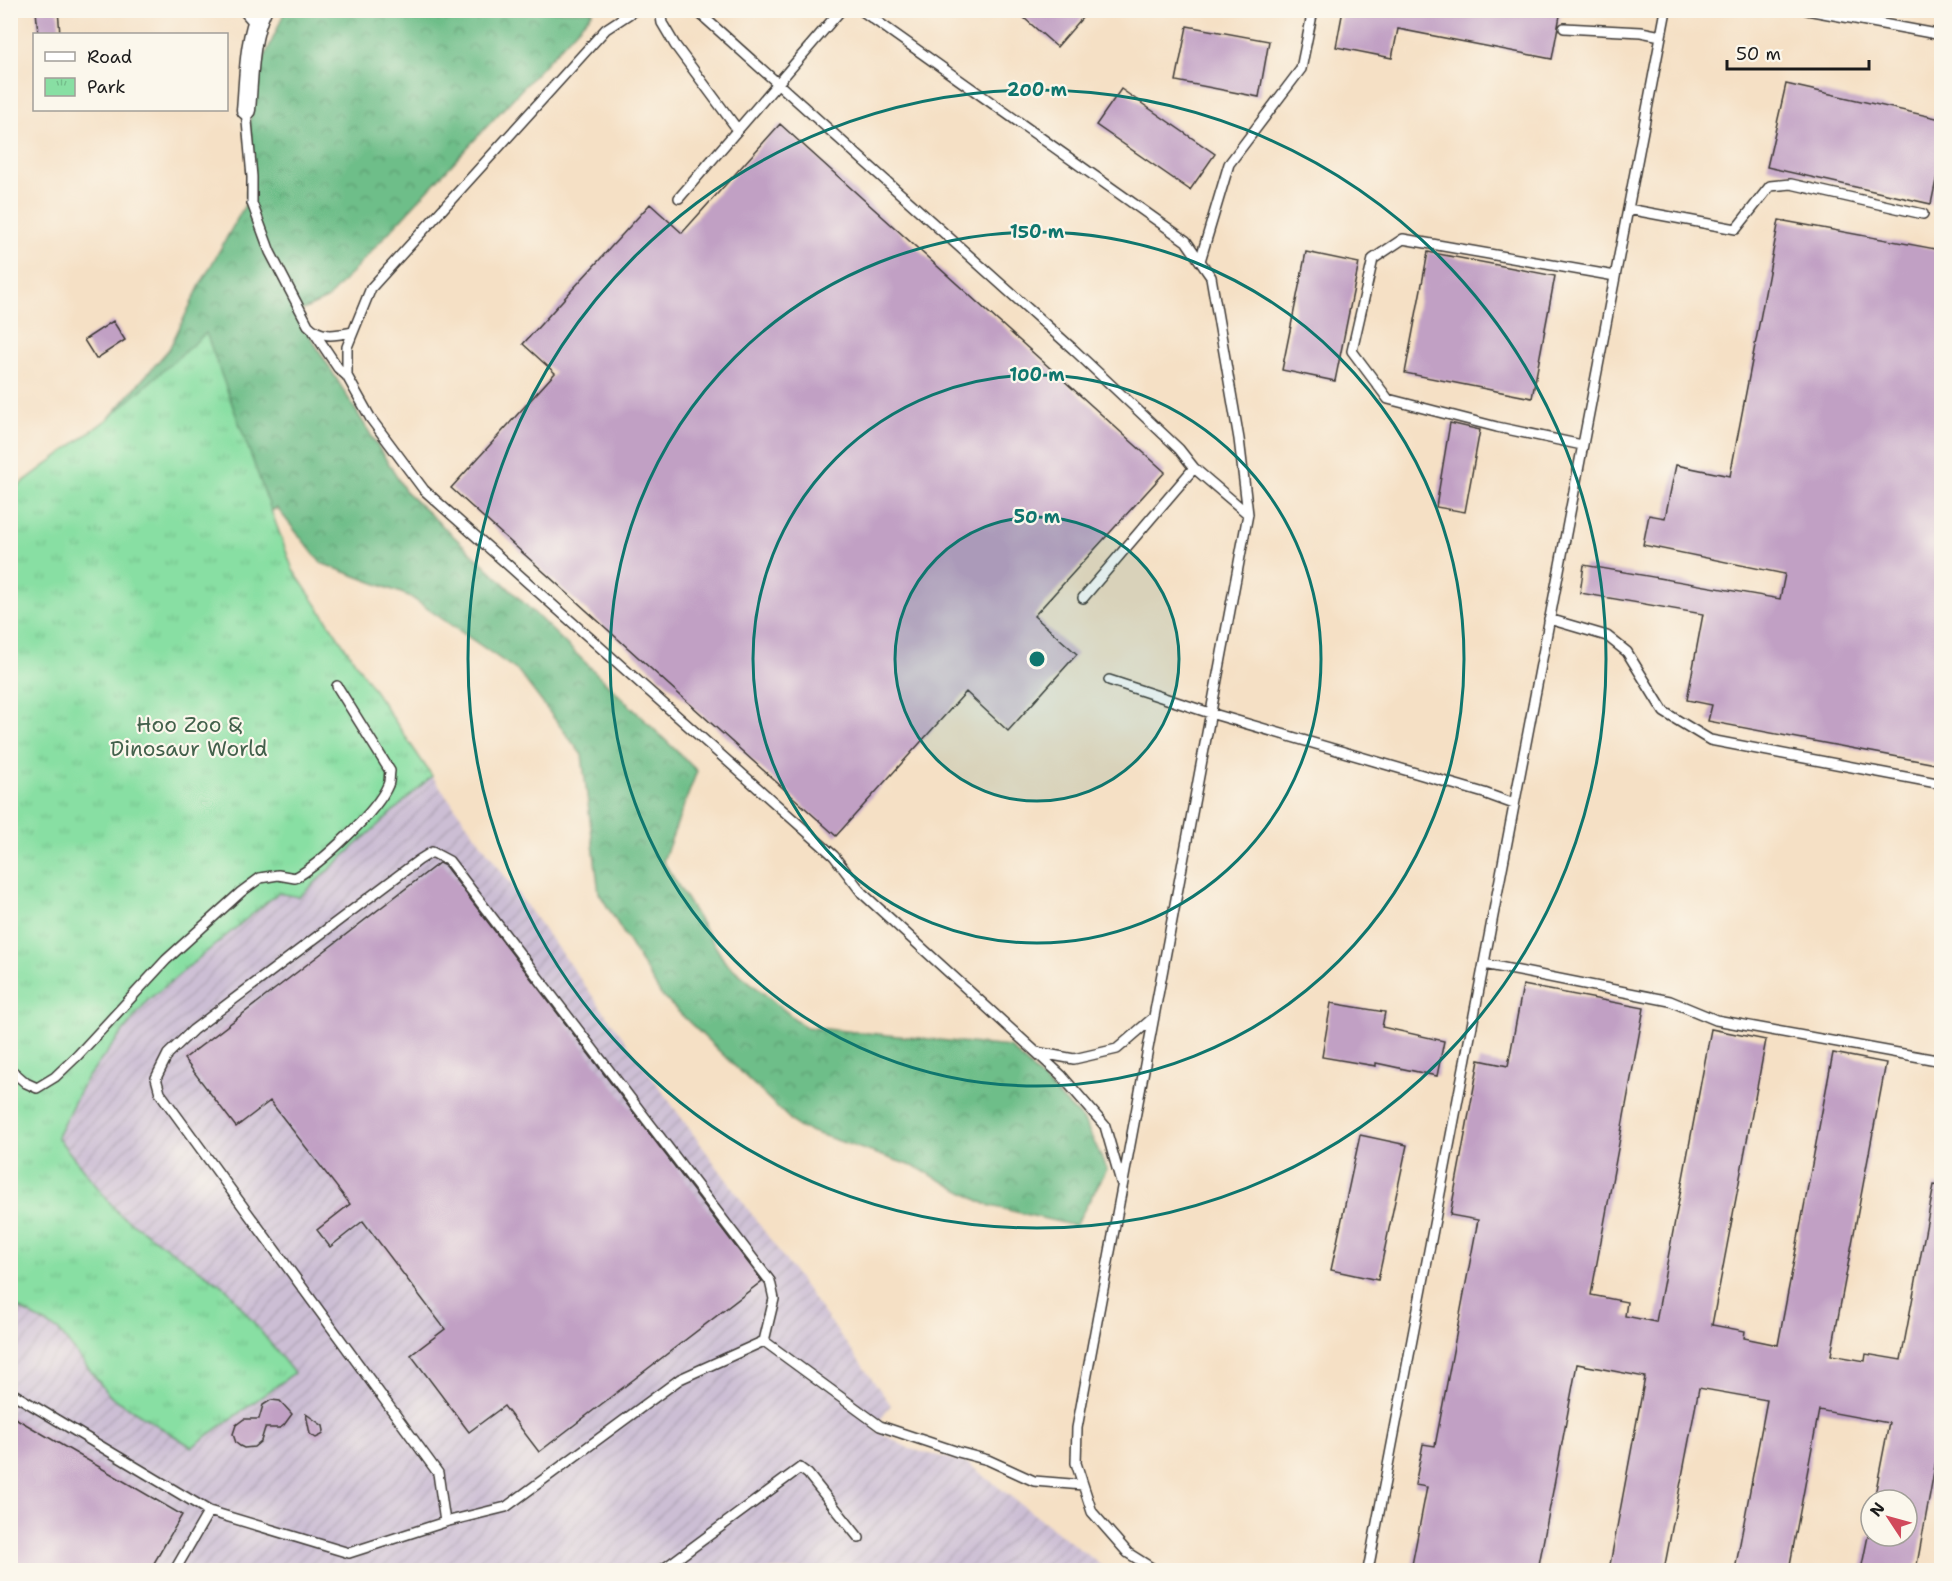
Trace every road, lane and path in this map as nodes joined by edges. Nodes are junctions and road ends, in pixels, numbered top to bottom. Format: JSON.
{"nodes":[{"id":1,"x":243,"y":10,"type":"edge"},
{"id":2,"x":635,"y":10,"type":"edge"},
{"id":3,"x":660,"y":10,"type":"edge"},
{"id":4,"x":696,"y":10,"type":"edge"},
{"id":5,"x":841,"y":10,"type":"edge"},
{"id":6,"x":861,"y":10,"type":"edge"},
{"id":7,"x":1313,"y":10,"type":"edge"},
{"id":8,"x":1666,"y":10,"type":"edge"},
{"id":9,"x":1807,"y":10,"type":"edge"},
{"id":10,"x":260,"y":18,"type":"edge"},
{"id":11,"x":1564,"y":28,"type":"dead end"},
{"id":12,"x":1941,"y":35,"type":"edge"},
{"id":13,"x":1661,"y":36,"type":"junction"},
{"id":14,"x":777,"y":83,"type":"junction"},
{"id":15,"x":246,"y":110,"type":"joint"},
{"id":16,"x":738,"y":129,"type":"junction"},
{"id":17,"x":679,"y":198,"type":"dead end"},
{"id":18,"x":1628,"y":208,"type":"junction"},
{"id":19,"x":1923,"y":214,"type":"dead end"},
{"id":20,"x":1200,"y":261,"type":"junction"},
{"id":21,"x":1615,"y":276,"type":"junction"},
{"id":22,"x":314,"y":332,"type":"junction"},
{"id":23,"x":353,"y":332,"type":"junction"},
{"id":24,"x":346,"y":376,"type":"junction"},
{"id":25,"x":1582,"y":445,"type":"junction"},
{"id":26,"x":1194,"y":468,"type":"junction"},
{"id":27,"x":1248,"y":514,"type":"junction"},
{"id":28,"x":1083,"y":598,"type":"dead end"},
{"id":29,"x":1549,"y":619,"type":"junction"},
{"id":30,"x":1109,"y":680,"type":"dead end"},
{"id":31,"x":337,"y":686,"type":"dead end"},
{"id":32,"x":1210,"y":713,"type":"junction"},
{"id":33,"x":1941,"y":784,"type":"edge"},
{"id":34,"x":1514,"y":804,"type":"junction"},
{"id":35,"x":1484,"y":964,"type":"junction"},
{"id":36,"x":1153,"y":1018,"type":"junction"},
{"id":37,"x":1036,"y":1052,"type":"junction"},
{"id":38,"x":1941,"y":1061,"type":"edge"},
{"id":39,"x":10,"y":1069,"type":"edge"},
{"id":40,"x":1122,"y":1185,"type":"junction"},
{"id":41,"x":764,"y":1341,"type":"junction"},
{"id":42,"x":10,"y":1392,"type":"edge"},
{"id":43,"x":1083,"y":1485,"type":"junction"},
{"id":44,"x":209,"y":1511,"type":"junction"},
{"id":45,"x":446,"y":1522,"type":"junction"},
{"id":46,"x":859,"y":1538,"type":"dead end"},
{"id":47,"x":175,"y":1570,"type":"edge"},
{"id":48,"x":662,"y":1570,"type":"edge"},
{"id":49,"x":1155,"y":1570,"type":"edge"},
{"id":50,"x":1368,"y":1570,"type":"edge"}],
"edges":[{"from":1,"to":10,"type":"lane"},
{"from":2,"to":23,"type":"lane"},
{"from":3,"to":16,"type":"lane"},
{"from":4,"to":14,"type":"lane"},
{"from":5,"to":14,"type":"lane"},
{"from":6,"to":20,"type":"lane"},
{"from":7,"to":20,"type":"lane"},
{"from":8,"to":13,"type":"lane"},
{"from":9,"to":12,"type":"lane"},
{"from":10,"to":15,"type":"street"},
{"from":11,"to":13,"type":"lane"},
{"from":13,"to":18,"type":"lane"},
{"from":14,"to":16,"type":"lane"},
{"from":14,"to":26,"type":"lane"},
{"from":15,"to":22,"type":"lane"},
{"from":16,"to":17,"type":"lane"},
{"from":18,"to":19,"type":"lane"},
{"from":18,"to":21,"type":"lane"},
{"from":20,"to":27,"type":"lane"},
{"from":21,"to":25,"type":"lane"},
{"from":21,"to":25,"type":"lane"},
{"from":22,"to":23,"type":"lane"},
{"from":22,"to":24,"type":"lane"},
{"from":23,"to":24,"type":"lane"},
{"from":24,"to":37,"type":"lane"},
{"from":25,"to":29,"type":"lane"},
{"from":26,"to":27,"type":"lane"},
{"from":26,"to":28,"type":"lane"},
{"from":27,"to":32,"type":"lane"},
{"from":29,"to":33,"type":"lane"},
{"from":29,"to":34,"type":"lane"},
{"from":30,"to":32,"type":"lane"},
{"from":31,"to":39,"type":"lane"},
{"from":32,"to":34,"type":"lane"},
{"from":32,"to":36,"type":"lane"},
{"from":34,"to":35,"type":"lane"},
{"from":35,"to":38,"type":"lane"},
{"from":35,"to":50,"type":"lane"},
{"from":36,"to":37,"type":"lane"},
{"from":36,"to":40,"type":"lane"},
{"from":37,"to":40,"type":"lane"},
{"from":40,"to":43,"type":"lane"},
{"from":41,"to":43,"type":"lane"},
{"from":41,"to":45,"type":"lane"},
{"from":41,"to":45,"type":"lane"},
{"from":42,"to":44,"type":"lane"},
{"from":43,"to":49,"type":"lane"},
{"from":44,"to":45,"type":"lane"},
{"from":44,"to":47,"type":"lane"},
{"from":46,"to":48,"type":"lane"}]}
